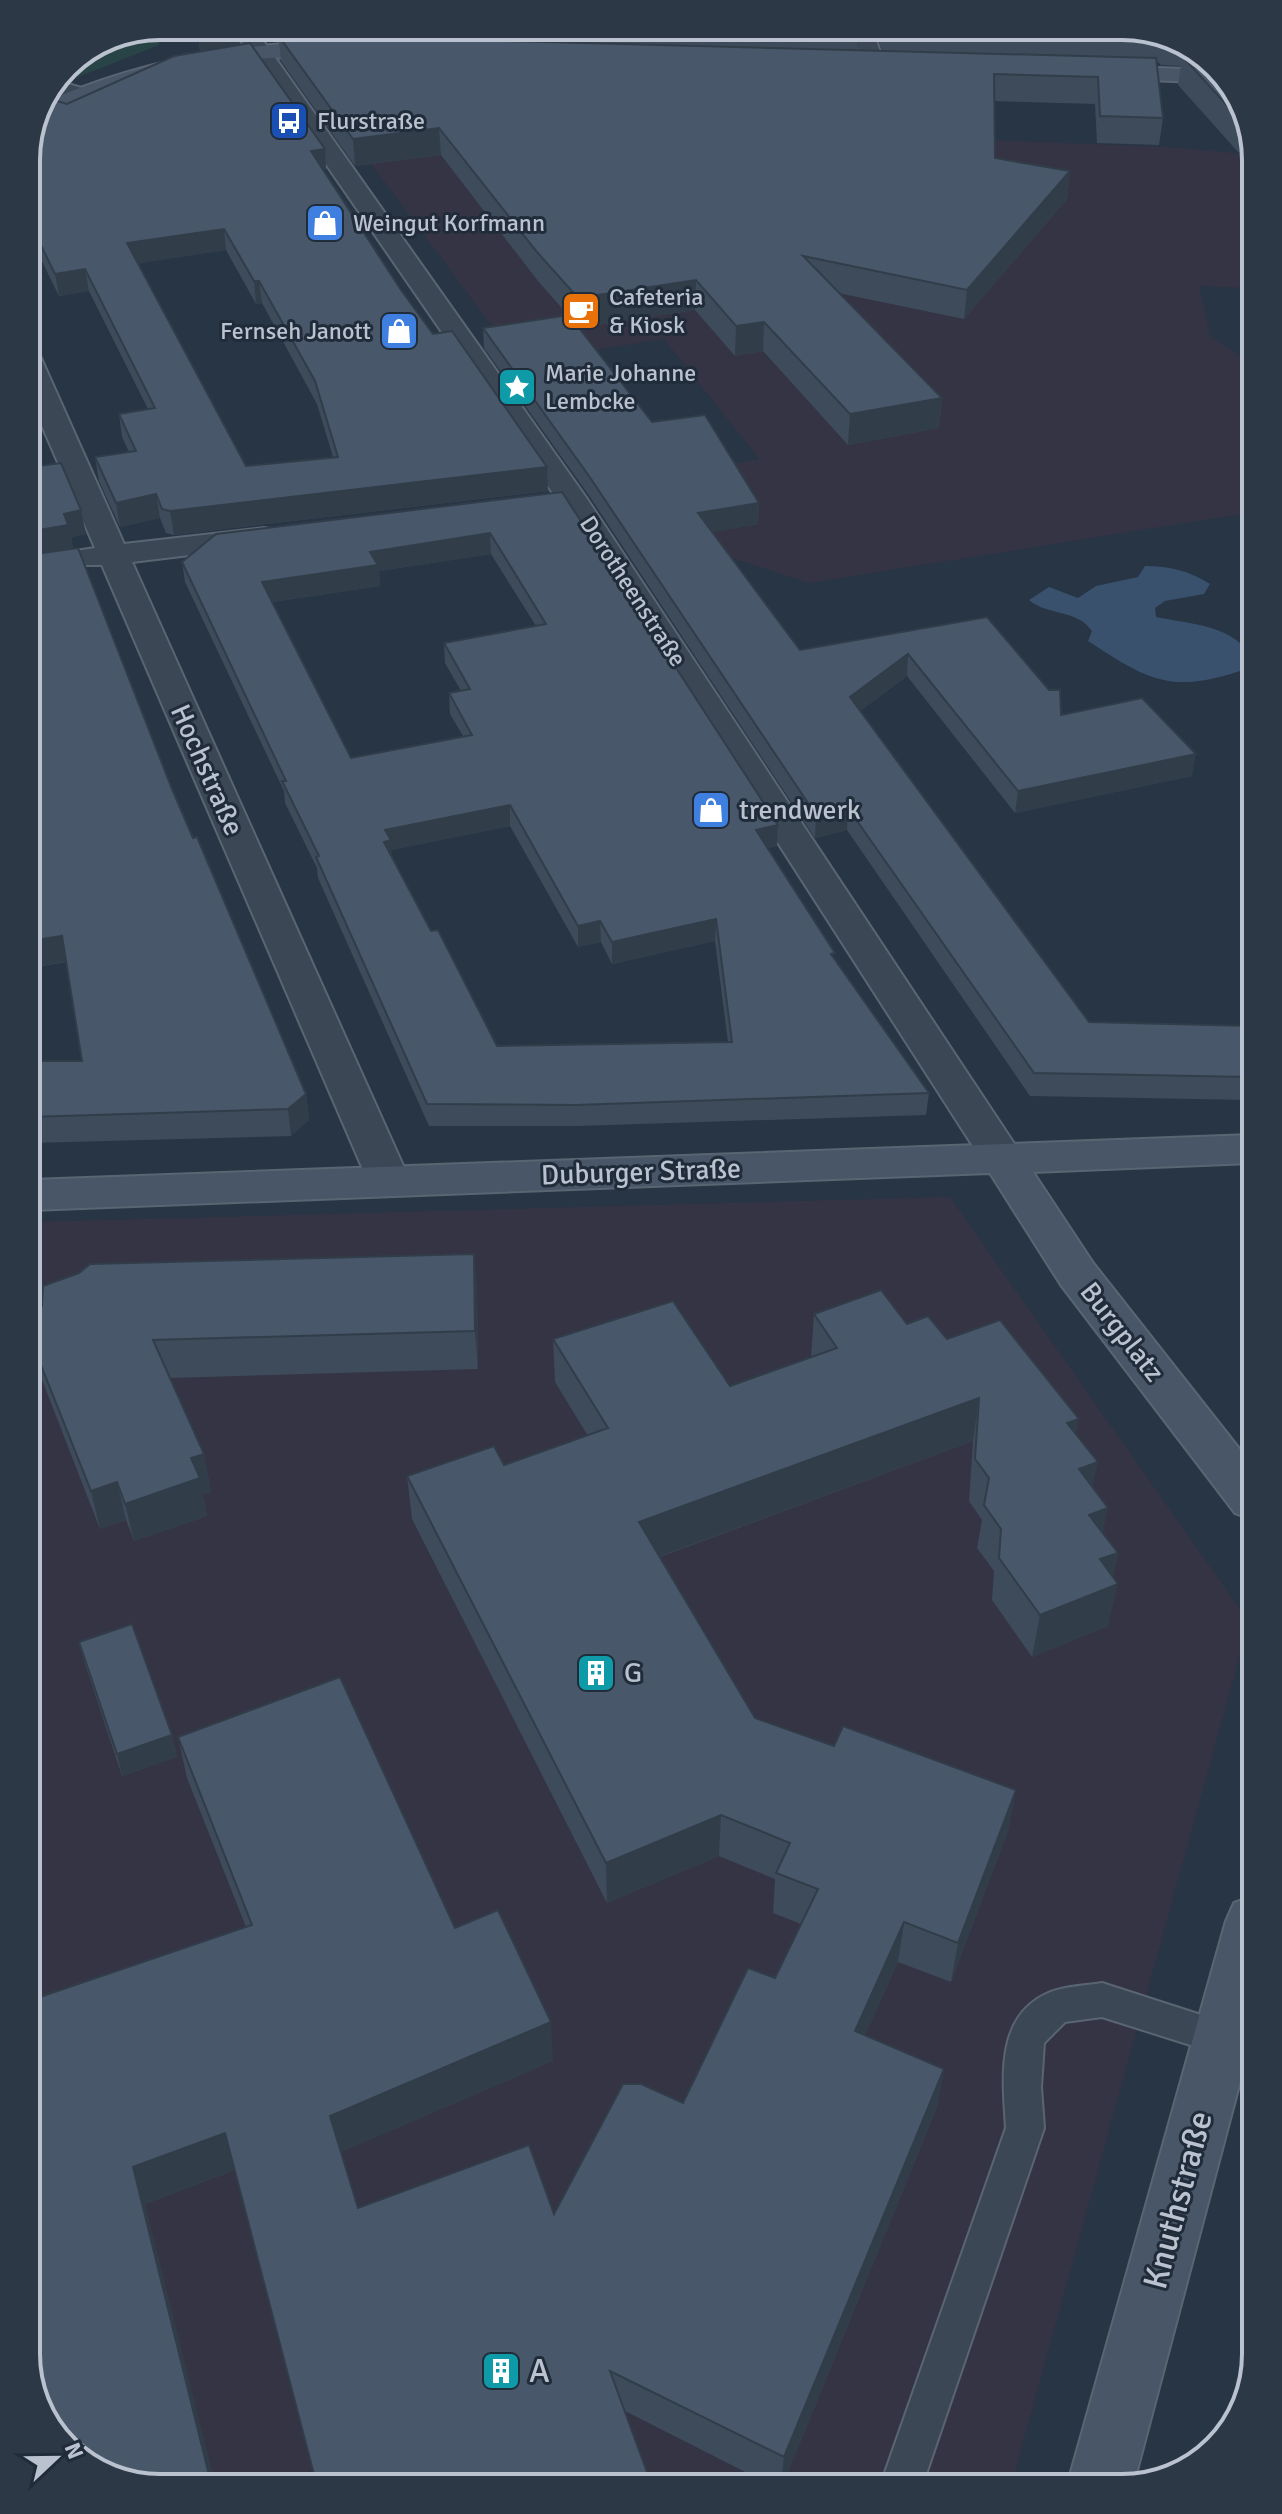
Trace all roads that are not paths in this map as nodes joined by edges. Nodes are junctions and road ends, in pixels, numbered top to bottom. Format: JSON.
{"nodes":[{"id":1,"x":867,"y":40,"type":"edge"},
{"id":2,"x":252,"y":43,"type":"edge"},
{"id":3,"x":366,"y":51,"type":"edge"},
{"id":4,"x":843,"y":65,"type":"edge"},
{"id":5,"x":1078,"y":72,"type":"edge"},
{"id":6,"x":1208,"y":77,"type":"edge"},
{"id":7,"x":63,"y":89,"type":"edge"},
{"id":8,"x":80,"y":95,"type":"junction"},
{"id":9,"x":52,"y":108,"type":"edge"},
{"id":10,"x":40,"y":388,"type":"edge"},
{"id":11,"x":298,"y":533,"type":"edge"},
{"id":12,"x":111,"y":553,"type":"junction"},
{"id":13,"x":56,"y":563,"type":"edge"},
{"id":14,"x":1242,"y":1149,"type":"edge"},
{"id":15,"x":1002,"y":1158,"type":"junction"},
{"id":16,"x":389,"y":1181,"type":"junction"},
{"id":17,"x":40,"y":1195,"type":"edge"},
{"id":18,"x":1242,"y":1487,"type":"edge"},
{"id":19,"x":1242,"y":1974,"type":"edge"},
{"id":20,"x":1222,"y":2038,"type":"junction"},
{"id":21,"x":905,"y":2474,"type":"edge"},
{"id":22,"x":1103,"y":2474,"type":"edge"}],
"edges":[{"from":1,"to":4,"type":"street"},
{"from":2,"to":3,"type":"street"},
{"from":2,"to":8,"type":"street"},
{"from":2,"to":15,"type":"street","name":"Dorotheenstraße"},
{"from":5,"to":6,"type":"street"},
{"from":7,"to":8,"type":"street"},
{"from":8,"to":9,"type":"street"},
{"from":10,"to":12,"type":"street","name":"Hochstraße"},
{"from":11,"to":12,"type":"street"},
{"from":12,"to":13,"type":"street"},
{"from":12,"to":16,"type":"street","name":"Hochstraße"},
{"from":14,"to":15,"type":"street","name":"Duburger Straße"},
{"from":15,"to":16,"type":"street","name":"Duburger Straße"},
{"from":15,"to":18,"type":"street","name":"Burgplatz"},
{"from":16,"to":17,"type":"street","name":"Duburger Straße"},
{"from":19,"to":20,"type":"street","name":"Knuthstraße"},
{"from":20,"to":21,"type":"lane"},
{"from":20,"to":22,"type":"street","name":"Knuthstraße"}]}
